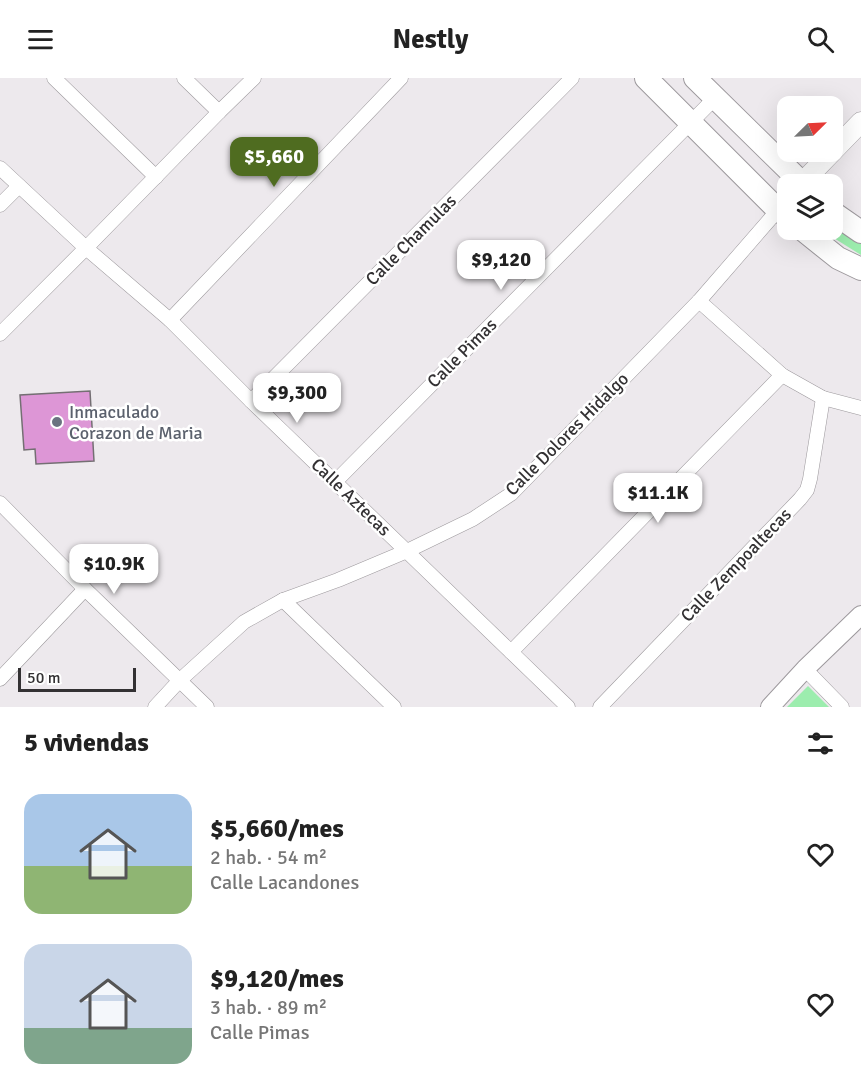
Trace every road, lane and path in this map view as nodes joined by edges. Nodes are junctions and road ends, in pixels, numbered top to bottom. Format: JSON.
{"nodes":[{"id":1,"x":54,"y":78,"type":"edge"},
{"id":2,"x":184,"y":78,"type":"edge"},
{"id":3,"x":254,"y":78,"type":"edge"},
{"id":4,"x":401,"y":78,"type":"edge"},
{"id":5,"x":572,"y":78,"type":"edge"},
{"id":6,"x":646,"y":78,"type":"edge"},
{"id":7,"x":695,"y":78,"type":"edge"},
{"id":8,"x":715,"y":98,"type":"junction"},
{"id":9,"x":219,"y":112,"type":"junction"},
{"id":10,"x":690,"y":122,"type":"junction"},
{"id":11,"x":861,"y":122,"type":"edge"},
{"id":12,"x":0,"y":168,"type":"edge"},
{"id":13,"x":792,"y":174,"type":"edge"},
{"id":14,"x":812,"y":174,"type":"edge"},
{"id":15,"x":156,"y":177,"type":"junction"},
{"id":16,"x":19,"y":186,"type":"junction"},
{"id":17,"x":777,"y":203,"type":"edge"},
{"id":18,"x":0,"y":205,"type":"edge"},
{"id":19,"x":777,"y":217,"type":"edge"},
{"id":20,"x":843,"y":220,"type":"edge"},
{"id":21,"x":861,"y":232,"type":"edge"},
{"id":22,"x":816,"y":240,"type":"edge"},
{"id":23,"x":86,"y":248,"type":"junction"},
{"id":24,"x":861,"y":269,"type":"edge"},
{"id":25,"x":699,"y":301,"type":"junction"},
{"id":26,"x":170,"y":320,"type":"junction"},
{"id":27,"x":0,"y":334,"type":"edge"},
{"id":28,"x":782,"y":375,"type":"junction"},
{"id":29,"x":823,"y":398,"type":"junction"},
{"id":30,"x":251,"y":401,"type":"junction"},
{"id":31,"x":861,"y":408,"type":"edge"},
{"id":32,"x":335,"y":482,"type":"junction"},
{"id":33,"x":0,"y":503,"type":"edge"},
{"id":34,"x":407,"y":551,"type":"junction"},
{"id":35,"x":85,"y":589,"type":"junction"},
{"id":36,"x":283,"y":600,"type":"junction"},
{"id":37,"x":861,"y":615,"type":"edge"},
{"id":38,"x":512,"y":652,"type":"junction"},
{"id":39,"x":805,"y":669,"type":"junction"},
{"id":40,"x":0,"y":679,"type":"edge"},
{"id":41,"x":179,"y":681,"type":"junction"},
{"id":42,"x":155,"y":707,"type":"edge"},
{"id":43,"x":207,"y":707,"type":"edge"},
{"id":44,"x":394,"y":707,"type":"edge"},
{"id":45,"x":568,"y":707,"type":"edge"},
{"id":46,"x":600,"y":707,"type":"edge"},
{"id":47,"x":770,"y":707,"type":"edge"},
{"id":48,"x":842,"y":707,"type":"edge"}],
"edges":[{"from":1,"to":15,"type":"street"},
{"from":2,"to":9,"type":"street"},
{"from":3,"to":9,"type":"street"},
{"from":4,"to":26,"type":"street"},
{"from":5,"to":30,"type":"street","name":"Calle Chamulas"},
{"from":6,"to":10,"type":"main road"},
{"from":7,"to":8,"type":"main road"},
{"from":8,"to":10,"type":"street","name":"Calle Pimas"},
{"from":8,"to":13,"type":"main road"},
{"from":9,"to":15,"type":"street"},
{"from":10,"to":17,"type":"main road"},
{"from":10,"to":32,"type":"street","name":"Calle Pimas"},
{"from":11,"to":14,"type":"main road"},
{"from":12,"to":16,"type":"street","name":"Calle Aztecas"},
{"from":15,"to":23,"type":"street"},
{"from":16,"to":18,"type":"street"},
{"from":16,"to":23,"type":"street","name":"Calle Aztecas"},
{"from":19,"to":25,"type":"street","name":"Calle Dolores Hidalgo"},
{"from":20,"to":21,"type":"main road"},
{"from":22,"to":24,"type":"main road"},
{"from":23,"to":26,"type":"street","name":"Calle Aztecas"},
{"from":23,"to":27,"type":"street"},
{"from":25,"to":28,"type":"street"},
{"from":25,"to":34,"type":"street","name":"Calle Dolores Hidalgo"},
{"from":26,"to":30,"type":"street","name":"Calle Aztecas"},
{"from":28,"to":29,"type":"street"},
{"from":28,"to":38,"type":"street"},
{"from":29,"to":31,"type":"street"},
{"from":29,"to":46,"type":"street","name":"Calle Zempoaltecas"},
{"from":30,"to":32,"type":"street","name":"Calle Aztecas"},
{"from":32,"to":34,"type":"street","name":"Calle Aztecas"},
{"from":33,"to":35,"type":"street"},
{"from":34,"to":36,"type":"street","name":"Calle Dolores Hidalgo"},
{"from":34,"to":38,"type":"street","name":"Calle Aztecas"},
{"from":35,"to":40,"type":"street"},
{"from":35,"to":41,"type":"street"},
{"from":36,"to":41,"type":"street","name":"Calle Dolores Hidalgo"},
{"from":36,"to":44,"type":"street"},
{"from":37,"to":39,"type":"street"},
{"from":38,"to":45,"type":"street","name":"Calle Aztecas"},
{"from":39,"to":47,"type":"street"},
{"from":39,"to":48,"type":"street"},
{"from":41,"to":42,"type":"street","name":"Calle Dolores Hidalgo"},
{"from":41,"to":43,"type":"street"}]}
